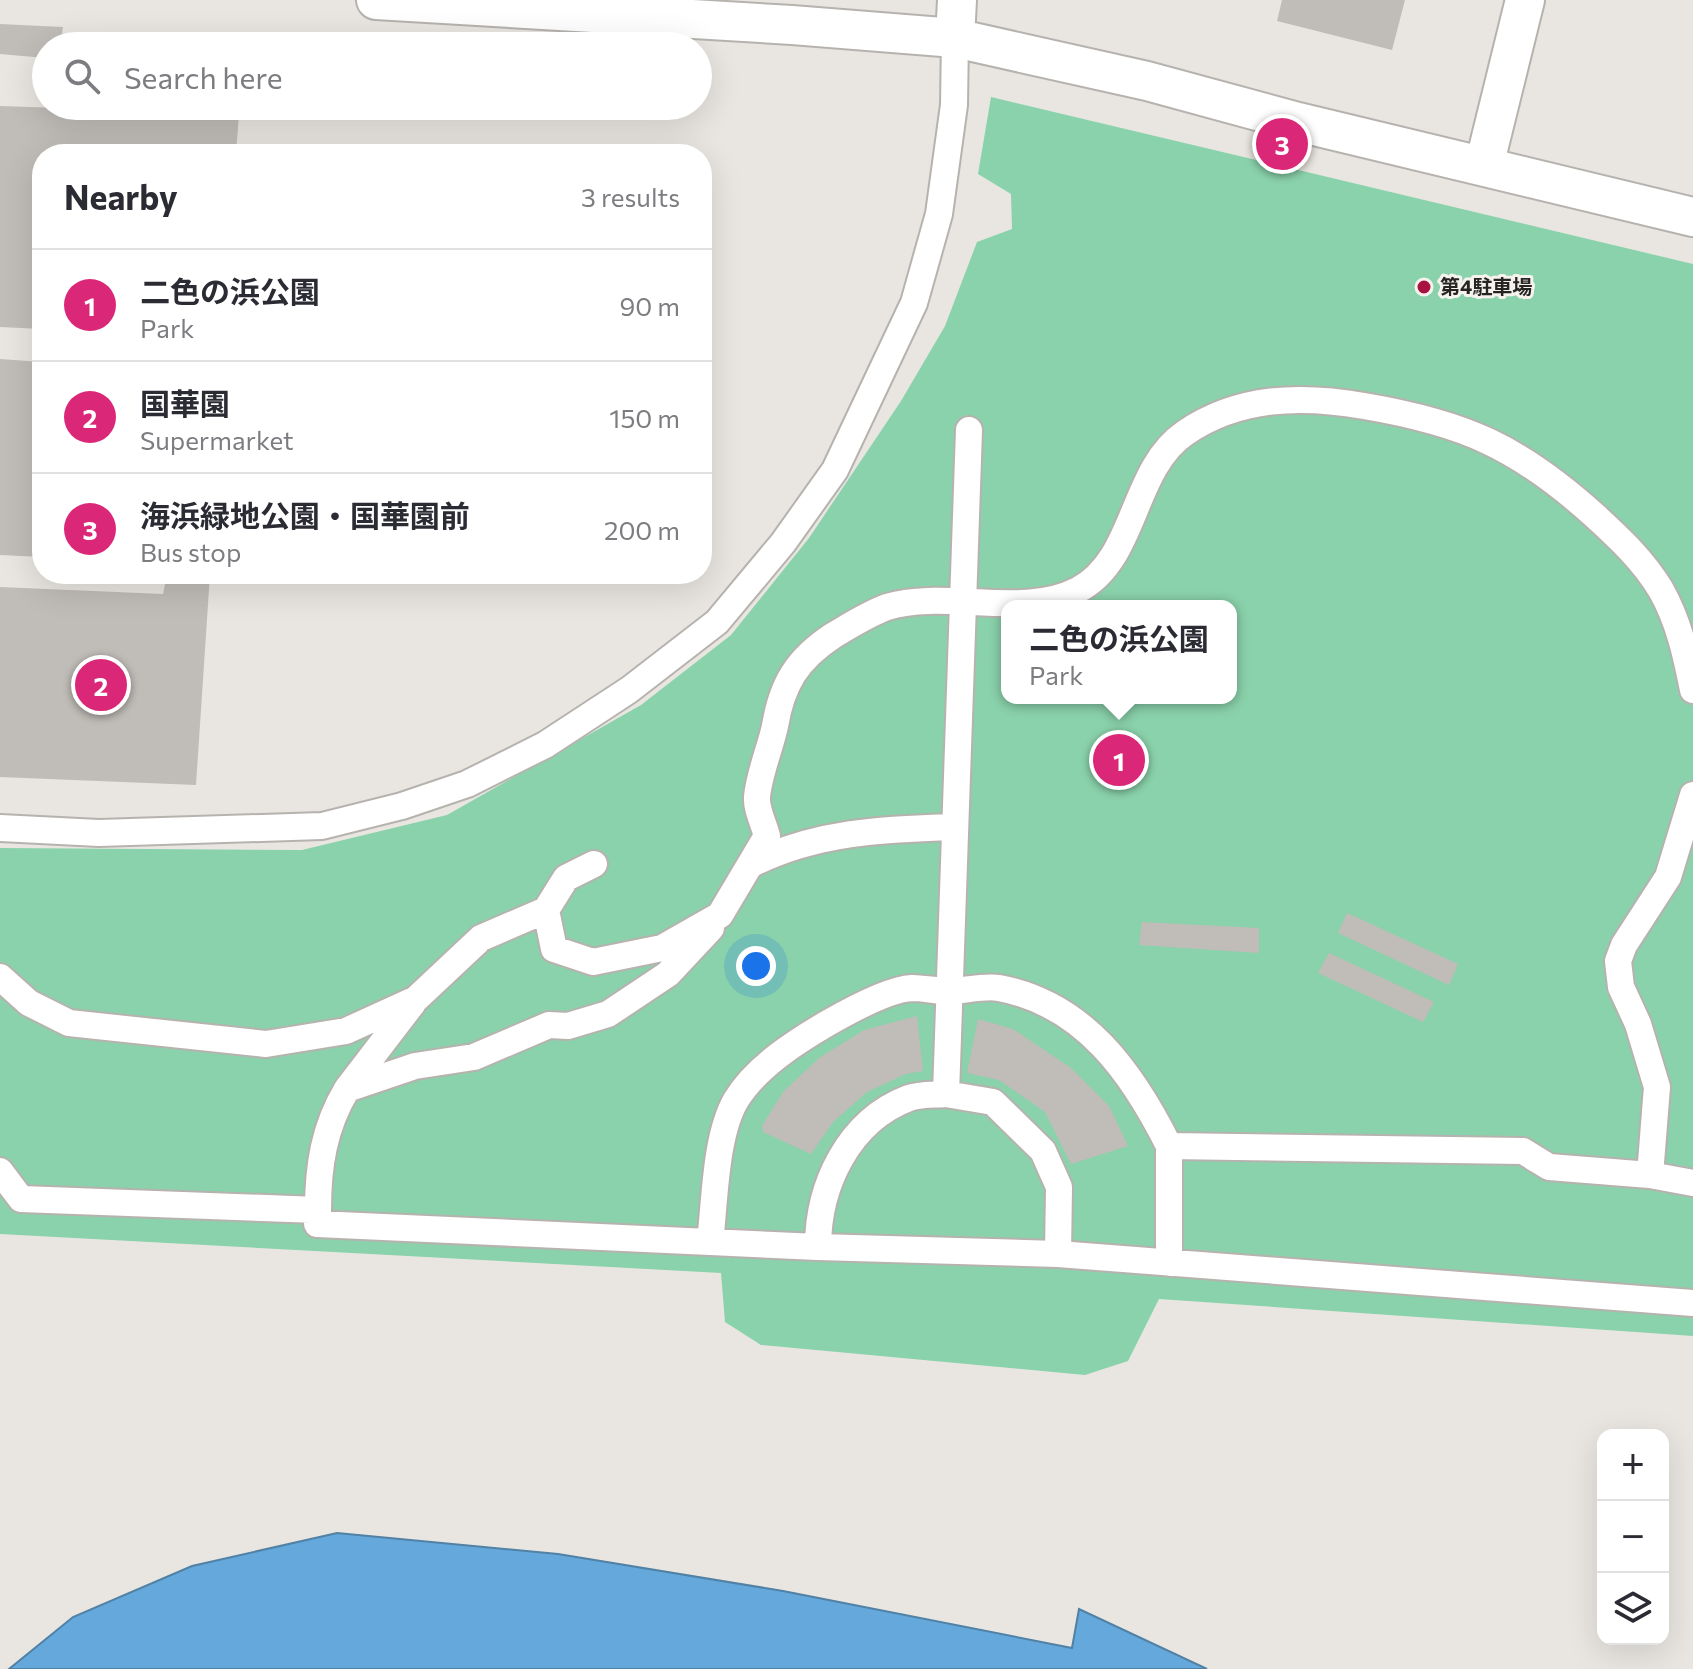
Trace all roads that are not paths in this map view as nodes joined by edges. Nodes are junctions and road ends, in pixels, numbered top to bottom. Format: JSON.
{"nodes":[{"id":1,"x":376,"y":0,"type":"edge"},
{"id":2,"x":957,"y":0,"type":"edge"},
{"id":3,"x":1525,"y":0,"type":"edge"},
{"id":4,"x":955,"y":38,"type":"junction"},
{"id":5,"x":1484,"y":166,"type":"junction"},
{"id":6,"x":1693,"y":217,"type":"edge"},
{"id":7,"x":969,"y":430,"type":"dead end"},
{"id":8,"x":1051,"y":600,"type":"edge"},
{"id":9,"x":964,"y":601,"type":"junction"},
{"id":10,"x":1001,"y":603,"type":"edge"},
{"id":11,"x":1693,"y":690,"type":"edge"},
{"id":12,"x":1693,"y":795,"type":"edge"},
{"id":13,"x":955,"y":827,"type":"junction"},
{"id":14,"x":0,"y":828,"type":"edge"},
{"id":15,"x":594,"y":864,"type":"dead end"},
{"id":16,"x":750,"y":865,"type":"junction"},
{"id":17,"x":546,"y":910,"type":"junction"},
{"id":18,"x":720,"y":915,"type":"junction"},
{"id":19,"x":0,"y":977,"type":"edge"},
{"id":20,"x":950,"y":991,"type":"junction"},
{"id":21,"x":416,"y":999,"type":"junction"},
{"id":22,"x":347,"y":1089,"type":"junction"},
{"id":23,"x":946,"y":1094,"type":"junction"},
{"id":24,"x":1169,"y":1146,"type":"junction"},
{"id":25,"x":0,"y":1171,"type":"edge"},
{"id":26,"x":1650,"y":1175,"type":"junction"},
{"id":27,"x":1693,"y":1183,"type":"edge"},
{"id":28,"x":318,"y":1210,"type":"junction"},
{"id":29,"x":710,"y":1242,"type":"junction"},
{"id":30,"x":818,"y":1247,"type":"junction"},
{"id":31,"x":1058,"y":1254,"type":"junction"},
{"id":32,"x":1169,"y":1263,"type":"junction"},
{"id":33,"x":1693,"y":1303,"type":"edge"}],
"edges":[{"from":1,"to":4,"type":"street"},
{"from":2,"to":4,"type":"street"},
{"from":3,"to":5,"type":"street"},
{"from":4,"to":5,"type":"street"},
{"from":4,"to":14,"type":"street"},
{"from":5,"to":6,"type":"street"},
{"from":7,"to":9,"type":"street"},
{"from":8,"to":11,"type":"street"},
{"from":9,"to":10,"type":"street"},
{"from":9,"to":13,"type":"street"},
{"from":9,"to":16,"type":"street"},
{"from":12,"to":26,"type":"street"},
{"from":13,"to":16,"type":"street"},
{"from":13,"to":20,"type":"street"},
{"from":15,"to":17,"type":"street"},
{"from":16,"to":18,"type":"street"},
{"from":17,"to":18,"type":"street"},
{"from":17,"to":21,"type":"street"},
{"from":18,"to":22,"type":"street"},
{"from":19,"to":21,"type":"street"},
{"from":20,"to":23,"type":"street"},
{"from":20,"to":24,"type":"street"},
{"from":20,"to":29,"type":"street"},
{"from":21,"to":22,"type":"street"},
{"from":22,"to":28,"type":"street"},
{"from":23,"to":30,"type":"street"},
{"from":23,"to":31,"type":"street"},
{"from":24,"to":26,"type":"street"},
{"from":24,"to":32,"type":"street"},
{"from":25,"to":28,"type":"street"},
{"from":26,"to":27,"type":"street"},
{"from":28,"to":29,"type":"street"},
{"from":29,"to":30,"type":"street"},
{"from":30,"to":31,"type":"street"},
{"from":31,"to":32,"type":"street"},
{"from":32,"to":33,"type":"street"}]}
